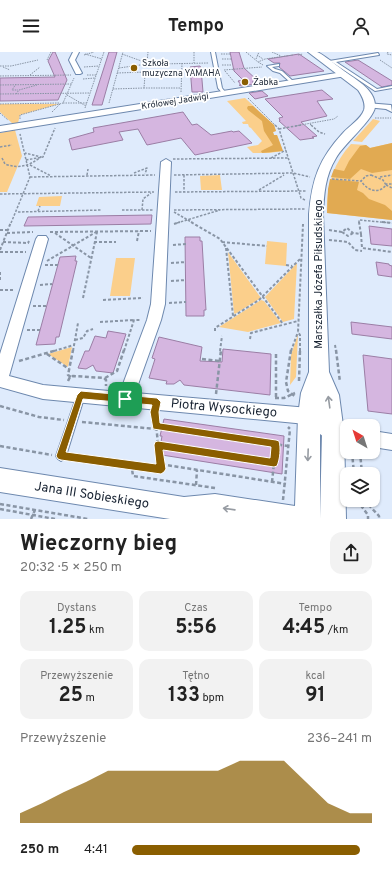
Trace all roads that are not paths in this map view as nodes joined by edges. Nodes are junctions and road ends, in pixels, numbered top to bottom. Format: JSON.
{"nodes":[{"id":1,"x":76,"y":52,"type":"edge"},
{"id":2,"x":213,"y":52,"type":"edge"},
{"id":3,"x":303,"y":54,"type":"edge"},
{"id":4,"x":378,"y":54,"type":"dead end"},
{"id":5,"x":329,"y":61,"type":"junction"},
{"id":6,"x":278,"y":65,"type":"dead end"},
{"id":7,"x":79,"y":74,"type":"road end"},
{"id":8,"x":343,"y":74,"type":"junction"},
{"id":9,"x":292,"y":82,"type":"junction"},
{"id":10,"x":392,"y":87,"type":"edge"},
{"id":11,"x":224,"y":93,"type":"junction"},
{"id":12,"x":392,"y":110,"type":"edge"},
{"id":13,"x":371,"y":111,"type":"junction"},
{"id":14,"x":2,"y":128,"type":"edge"},
{"id":15,"x":169,"y":161,"type":"road end"},
{"id":16,"x":43,"y":242,"type":"road end"},
{"id":17,"x":318,"y":372,"type":"junction"},
{"id":18,"x":0,"y":380,"type":"edge"},
{"id":19,"x":81,"y":395,"type":"junction"},
{"id":20,"x":125,"y":399,"type":"junction"},
{"id":21,"x":309,"y":416,"type":"junction"},
{"id":22,"x":342,"y":419,"type":"edge"},
{"id":23,"x":340,"y":427,"type":"edge"},
{"id":24,"x":380,"y":440,"type":"edge"},
{"id":25,"x":392,"y":442,"type":"edge"},
{"id":26,"x":61,"y":456,"type":"road end"},
{"id":27,"x":344,"y":459,"type":"edge"},
{"id":28,"x":0,"y":480,"type":"edge"},
{"id":29,"x":287,"y":512,"type":"edge"},
{"id":30,"x":192,"y":514,"type":"edge"},
{"id":31,"x":307,"y":519,"type":"edge"},
{"id":32,"x":333,"y":519,"type":"edge"}],
"edges":[{"from":1,"to":7,"type":"street"},
{"from":2,"to":11,"type":"lane"},
{"from":3,"to":5,"type":"street"},
{"from":4,"to":5,"type":"lane"},
{"from":5,"to":8,"type":"street"},
{"from":5,"to":10,"type":"lane"},
{"from":6,"to":9,"type":"lane"},
{"from":8,"to":9,"type":"street","name":"Królowej Jadwigi"},
{"from":8,"to":13,"type":"street"},
{"from":9,"to":11,"type":"street","name":"Królowej Jadwigi"},
{"from":11,"to":14,"type":"street","name":"Królowej Jadwigi"},
{"from":12,"to":13,"type":"street"},
{"from":13,"to":17,"type":"street","name":"Marszałka Józefa Piłsudskiego"},
{"from":15,"to":20,"type":"street"},
{"from":16,"to":18,"type":"street"},
{"from":17,"to":21,"type":"street","name":"Marszałka Józefa Piłsudskiego"},
{"from":22,"to":17,"type":"street","name":"Marszałka Józefa Piłsudskiego","one_way":true},
{"from":18,"to":19,"type":"street","name":"Piotra Wysockiego"},
{"from":19,"to":20,"type":"street","name":"Piotra Wysockiego"},
{"from":19,"to":26,"type":"lane"},
{"from":20,"to":21,"type":"street","name":"Piotra Wysockiego"},
{"from":21,"to":23,"type":"street"},
{"from":21,"to":31,"type":"street","name":"Marszałka Józefa Piłsudskiego","one_way":true},
{"from":24,"to":25,"type":"street"},
{"from":27,"to":32,"type":"street","name":"Marszałka Józefa Piłsudskiego"},
{"from":28,"to":30,"type":"street","name":"Jana III Sobieskiego"},
{"from":29,"to":30,"type":"street","name":"Jana III Sobieskiego","one_way":true}]}
